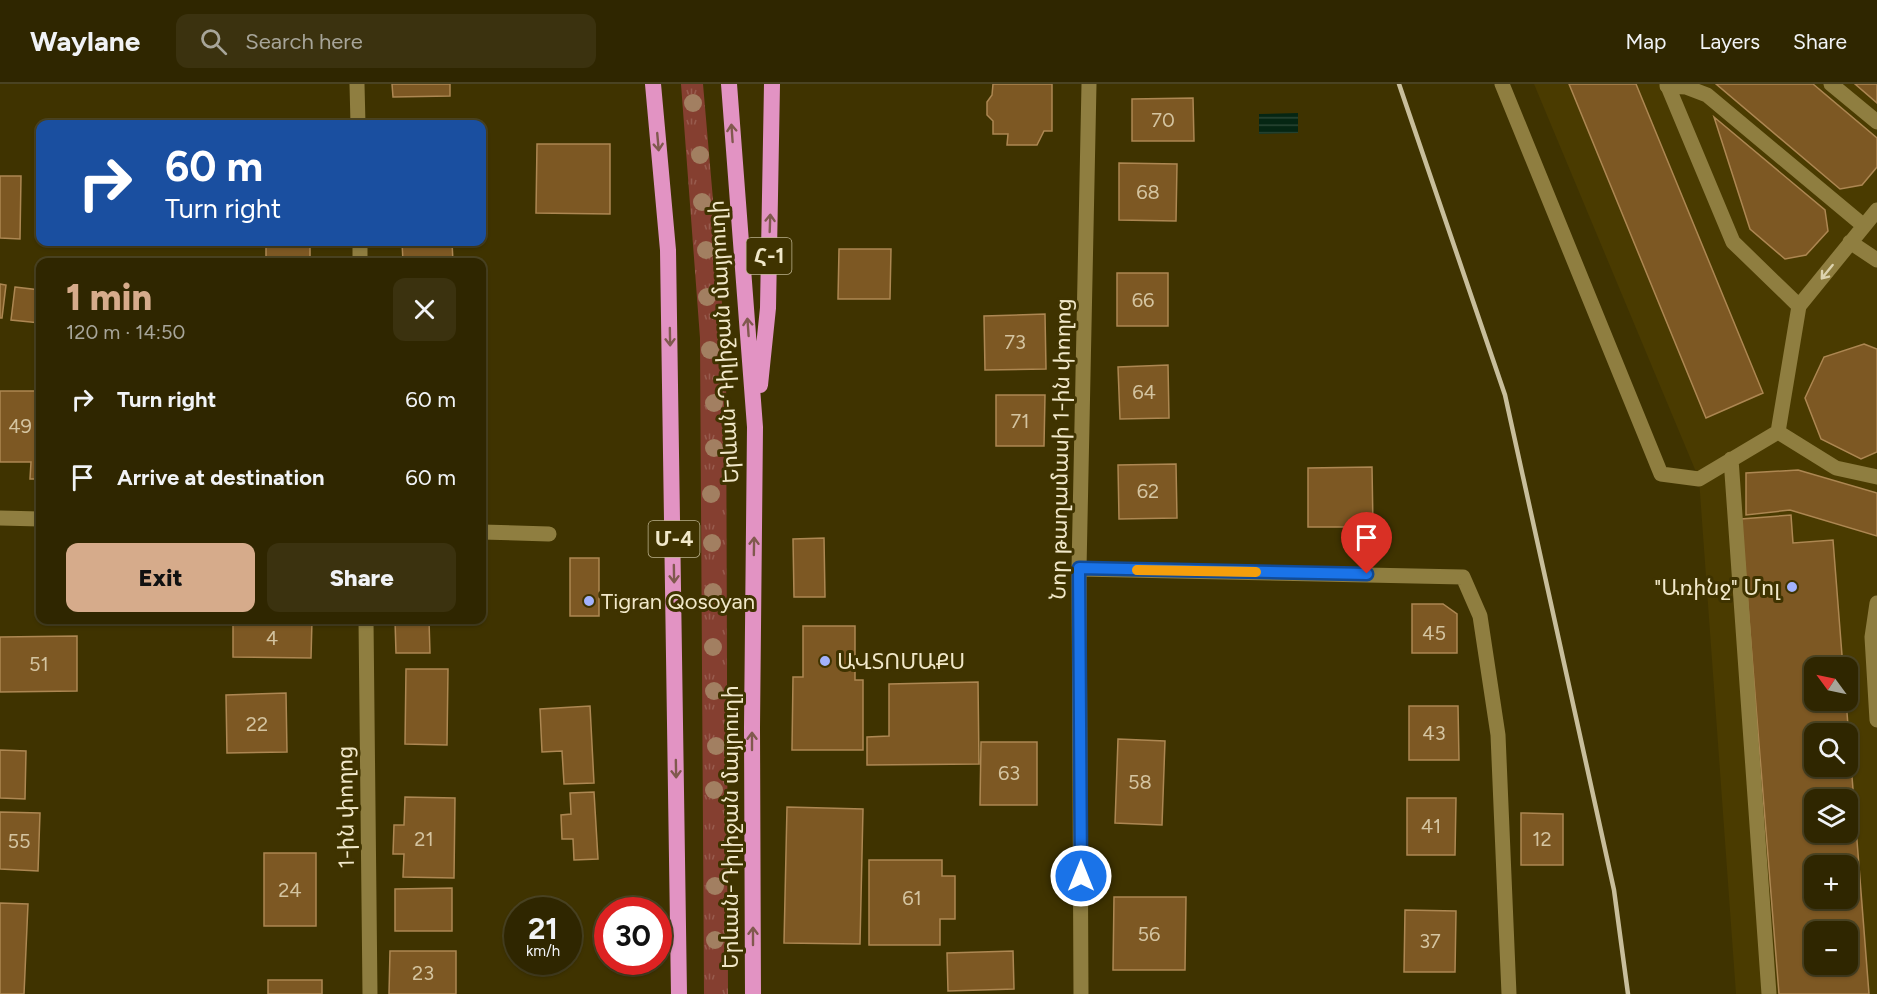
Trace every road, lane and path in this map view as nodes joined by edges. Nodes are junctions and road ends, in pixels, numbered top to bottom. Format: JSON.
{"nodes":[{"id":1,"x":357,"y":84,"type":"edge"},
{"id":2,"x":653,"y":84,"type":"edge"},
{"id":3,"x":729,"y":84,"type":"edge"},
{"id":4,"x":772,"y":84,"type":"edge"},
{"id":5,"x":1089,"y":84,"type":"edge"},
{"id":6,"x":1502,"y":84,"type":"edge"},
{"id":7,"x":1831,"y":84,"type":"edge"},
{"id":8,"x":1667,"y":85,"type":"edge"},
{"id":9,"x":358,"y":120,"type":"edge"},
{"id":10,"x":1877,"y":122,"type":"edge"},
{"id":11,"x":1877,"y":210,"type":"edge"},
{"id":12,"x":1863,"y":226,"type":"junction"},
{"id":13,"x":1851,"y":243,"type":"junction"},
{"id":14,"x":1877,"y":260,"type":"edge"},
{"id":15,"x":1799,"y":306,"type":"junction"},
{"id":16,"x":755,"y":427,"type":"junction"},
{"id":17,"x":1778,"y":432,"type":"junction"},
{"id":18,"x":1731,"y":459,"type":"junction"},
{"id":19,"x":1877,"y":477,"type":"edge"},
{"id":20,"x":0,"y":518,"type":"edge"},
{"id":21,"x":36,"y":519,"type":"edge"},
{"id":22,"x":486,"y":532,"type":"edge"},
{"id":23,"x":549,"y":534,"type":"dead end"},
{"id":24,"x":1079,"y":568,"type":"junction"},
{"id":25,"x":1877,"y":603,"type":"edge"},
{"id":26,"x":366,"y":624,"type":"edge"},
{"id":27,"x":1877,"y":720,"type":"edge"},
{"id":28,"x":370,"y":994,"type":"edge"},
{"id":29,"x":679,"y":994,"type":"edge"},
{"id":30,"x":753,"y":994,"type":"edge"},
{"id":31,"x":1081,"y":994,"type":"edge"},
{"id":32,"x":1509,"y":994,"type":"edge"},
{"id":33,"x":1769,"y":994,"type":"edge"}],
"edges":[{"from":1,"to":9,"type":"street"},
{"from":2,"to":29,"type":"highway","number":"Մ-4","one_way":true},
{"from":16,"to":3,"type":"highway","name":"Երևան-Դիլիջան մայրուղի","one_way":true},
{"from":16,"to":4,"type":"highway","number":"Հ-1","one_way":true},
{"from":5,"to":24,"type":"street","name":"Նոր թաղամասի 1-ին փողոց"},
{"from":6,"to":18,"type":"street"},
{"from":7,"to":10,"type":"street"},
{"from":8,"to":12,"type":"street"},
{"from":8,"to":15,"type":"street"},
{"from":11,"to":12,"type":"street"},
{"from":12,"to":13,"type":"street"},
{"from":13,"to":14,"type":"street"},
{"from":13,"to":15,"type":"street","one_way":true},
{"from":15,"to":17,"type":"street"},
{"from":30,"to":16,"type":"highway","name":"Երևան-Դիլիջան մայրուղի","one_way":true},
{"from":17,"to":18,"type":"street"},
{"from":17,"to":19,"type":"street"},
{"from":18,"to":33,"type":"street"},
{"from":20,"to":21,"type":"street"},
{"from":22,"to":23,"type":"street"},
{"from":24,"to":31,"type":"street","name":"Նոր թաղամասի 1-ին փողոց"},
{"from":24,"to":32,"type":"street"},
{"from":25,"to":27,"type":"street"},
{"from":26,"to":28,"type":"street","name":"1-ին փողոց"}]}
